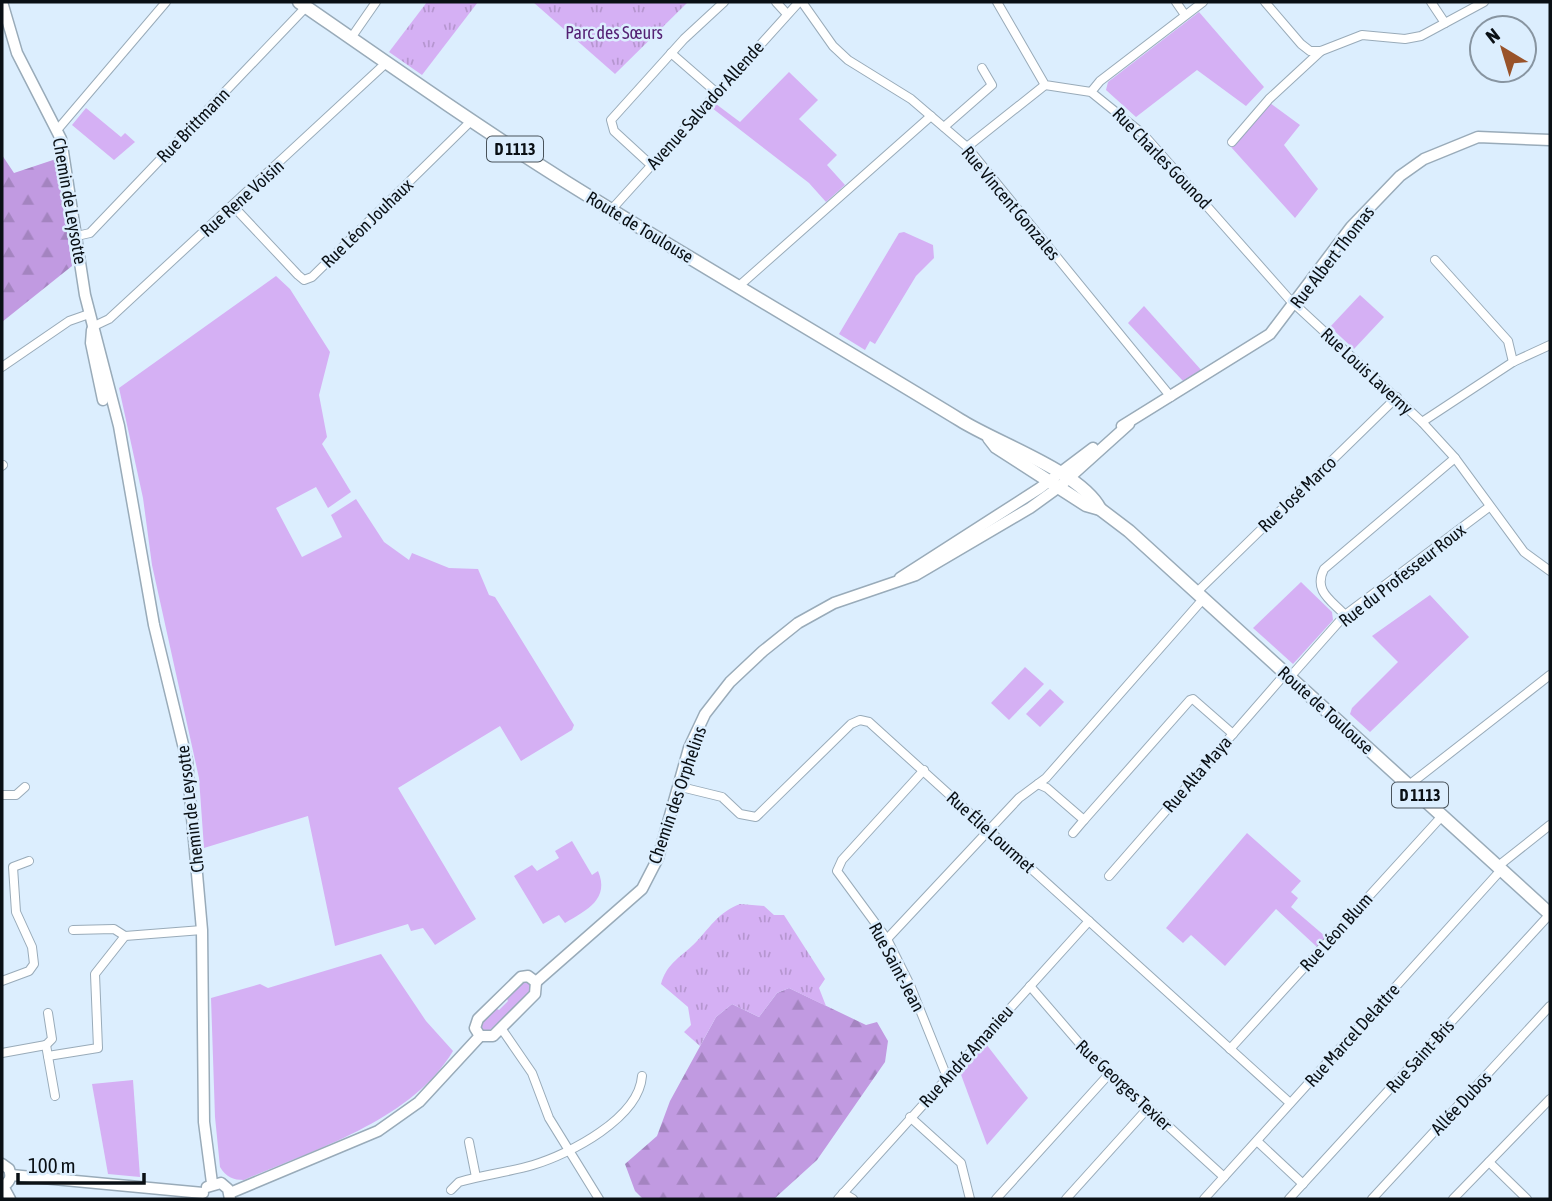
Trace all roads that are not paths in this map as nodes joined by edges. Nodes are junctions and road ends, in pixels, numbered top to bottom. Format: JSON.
{"nodes":[{"id":1,"x":2,"y":2,"type":"edge"},
{"id":2,"x":166,"y":2,"type":"edge"},
{"id":3,"x":376,"y":2,"type":"edge"},
{"id":4,"x":724,"y":2,"type":"edge"},
{"id":5,"x":776,"y":2,"type":"edge"},
{"id":6,"x":800,"y":2,"type":"edge"},
{"id":7,"x":997,"y":2,"type":"edge"},
{"id":8,"x":1176,"y":2,"type":"edge"},
{"id":9,"x":1203,"y":2,"type":"edge"},
{"id":10,"x":1265,"y":2,"type":"edge"},
{"id":11,"x":1431,"y":2,"type":"edge"},
{"id":12,"x":1484,"y":2,"type":"edge"},
{"id":13,"x":302,"y":4,"type":"edge"},
{"id":14,"x":788,"y":14,"type":"junction"},
{"id":15,"x":1185,"y":15,"type":"junction"},
{"id":16,"x":1445,"y":23,"type":"junction"},
{"id":17,"x":351,"y":38,"type":"junction"},
{"id":18,"x":7,"y":42,"type":"edge"},
{"id":19,"x":1321,"y":51,"type":"junction"},
{"id":20,"x":671,"y":53,"type":"junction"},
{"id":21,"x":386,"y":63,"type":"junction"},
{"id":22,"x":982,"y":68,"type":"dead end"},
{"id":23,"x":1045,"y":85,"type":"junction"},
{"id":24,"x":1091,"y":92,"type":"junction"},
{"id":25,"x":717,"y":93,"type":"junction"},
{"id":26,"x":931,"y":116,"type":"junction"},
{"id":27,"x":471,"y":121,"type":"junction"},
{"id":28,"x":944,"y":127,"type":"junction"},
{"id":29,"x":58,"y":129,"type":"junction"},
{"id":30,"x":1550,"y":139,"type":"edge"},
{"id":31,"x":1232,"y":142,"type":"dead end"},
{"id":32,"x":967,"y":147,"type":"junction"},
{"id":33,"x":651,"y":165,"type":"junction"},
{"id":34,"x":233,"y":206,"type":"junction"},
{"id":35,"x":612,"y":209,"type":"junction"},
{"id":36,"x":76,"y":236,"type":"junction"},
{"id":37,"x":1435,"y":260,"type":"dead end"},
{"id":38,"x":738,"y":286,"type":"junction"},
{"id":39,"x":1295,"y":304,"type":"junction"},
{"id":40,"x":89,"y":314,"type":"junction"},
{"id":41,"x":92,"y":327,"type":"junction"},
{"id":42,"x":1550,"y":345,"type":"edge"},
{"id":43,"x":1513,"y":362,"type":"junction"},
{"id":44,"x":2,"y":367,"type":"edge"},
{"id":45,"x":1171,"y":397,"type":"junction"},
{"id":46,"x":1397,"y":397,"type":"junction"},
{"id":47,"x":1422,"y":422,"type":"junction"},
{"id":48,"x":1455,"y":458,"type":"junction"},
{"id":49,"x":1058,"y":480,"type":"junction"},
{"id":50,"x":1489,"y":507,"type":"junction"},
{"id":51,"x":1550,"y":571,"type":"edge"},
{"id":52,"x":1200,"y":595,"type":"junction"},
{"id":53,"x":1345,"y":615,"type":"junction"},
{"id":54,"x":1288,"y":675,"type":"junction"},
{"id":55,"x":1550,"y":675,"type":"edge"},
{"id":56,"x":1233,"y":734,"type":"junction"},
{"id":57,"x":924,"y":770,"type":"junction"},
{"id":58,"x":1038,"y":784,"type":"junction"},
{"id":59,"x":1409,"y":785,"type":"junction"},
{"id":60,"x":677,"y":786,"type":"junction"},
{"id":61,"x":25,"y":787,"type":"dead end"},
{"id":62,"x":2,"y":795,"type":"edge"},
{"id":63,"x":1442,"y":816,"type":"junction"},
{"id":64,"x":1084,"y":820,"type":"junction"},
{"id":65,"x":1550,"y":825,"type":"edge"},
{"id":66,"x":988,"y":830,"type":"junction"},
{"id":67,"x":1073,"y":833,"type":"dead end"},
{"id":68,"x":29,"y":861,"type":"dead end"},
{"id":69,"x":1499,"y":869,"type":"junction"},
{"id":70,"x":1109,"y":876,"type":"dead end"},
{"id":71,"x":1550,"y":914,"type":"edge"},
{"id":72,"x":1089,"y":921,"type":"junction"},
{"id":73,"x":73,"y":930,"type":"dead end"},
{"id":74,"x":202,"y":930,"type":"junction"},
{"id":75,"x":125,"y":936,"type":"junction"},
{"id":76,"x":885,"y":937,"type":"junction"},
{"id":77,"x":2,"y":981,"type":"edge"},
{"id":78,"x":536,"y":982,"type":"junction"},
{"id":79,"x":1030,"y":986,"type":"junction"},
{"id":80,"x":1550,"y":1006,"type":"edge"},
{"id":81,"x":48,"y":1013,"type":"dead end"},
{"id":82,"x":501,"y":1028,"type":"junction"},
{"id":83,"x":480,"y":1036,"type":"junction"},
{"id":84,"x":46,"y":1045,"type":"junction"},
{"id":85,"x":1230,"y":1049,"type":"junction"},
{"id":86,"x":2,"y":1053,"type":"edge"},
{"id":87,"x":48,"y":1056,"type":"junction"},
{"id":88,"x":1110,"y":1073,"type":"junction"},
{"id":89,"x":642,"y":1076,"type":"dead end"},
{"id":90,"x":947,"y":1077,"type":"junction"},
{"id":91,"x":55,"y":1096,"type":"dead end"},
{"id":92,"x":1550,"y":1099,"type":"edge"},
{"id":93,"x":1290,"y":1103,"type":"junction"},
{"id":94,"x":1148,"y":1108,"type":"junction"},
{"id":95,"x":911,"y":1118,"type":"junction"},
{"id":96,"x":1257,"y":1141,"type":"junction"},
{"id":97,"x":469,"y":1142,"type":"dead end"},
{"id":98,"x":569,"y":1148,"type":"junction"},
{"id":99,"x":1489,"y":1162,"type":"junction"},
{"id":100,"x":2,"y":1164,"type":"edge"},
{"id":101,"x":11,"y":1175,"type":"junction"},
{"id":102,"x":476,"y":1177,"type":"junction"},
{"id":103,"x":1224,"y":1177,"type":"junction"},
{"id":104,"x":212,"y":1183,"type":"junction"},
{"id":105,"x":1303,"y":1184,"type":"junction"},
{"id":106,"x":2,"y":1186,"type":"edge"},
{"id":107,"x":451,"y":1190,"type":"dead end"},
{"id":108,"x":203,"y":1196,"type":"edge"},
{"id":109,"x":230,"y":1196,"type":"edge"},
{"id":110,"x":841,"y":1196,"type":"edge"},
{"id":111,"x":10,"y":1199,"type":"edge"},
{"id":112,"x":599,"y":1199,"type":"edge"},
{"id":113,"x":853,"y":1199,"type":"edge"},
{"id":114,"x":970,"y":1199,"type":"edge"},
{"id":115,"x":996,"y":1199,"type":"edge"},
{"id":116,"x":1066,"y":1199,"type":"edge"},
{"id":117,"x":1204,"y":1199,"type":"edge"},
{"id":118,"x":1289,"y":1199,"type":"edge"},
{"id":119,"x":1372,"y":1199,"type":"edge"},
{"id":120,"x":1453,"y":1199,"type":"edge"},
{"id":121,"x":1527,"y":1199,"type":"edge"}],
"edges":[{"from":1,"to":18,"type":"street","name":"Chemin de Leysotte"},
{"from":2,"to":29,"type":"street"},
{"from":3,"to":17,"type":"street"},
{"from":4,"to":20,"type":"street"},
{"from":5,"to":14,"type":"street"},
{"from":6,"to":14,"type":"street","name":"Avenue Salvador Allende"},
{"from":6,"to":26,"type":"street","name":"Rue Vincent Gonzales"},
{"from":7,"to":23,"type":"street"},
{"from":8,"to":15,"type":"street"},
{"from":9,"to":15,"type":"street"},
{"from":10,"to":19,"type":"street"},
{"from":11,"to":16,"type":"street"},
{"from":12,"to":16,"type":"street"},
{"from":13,"to":17,"type":"main road","name":"Route de Toulouse","number":"D 1113"},
{"from":13,"to":36,"type":"street","name":"Rue Brittmann"},
{"from":14,"to":25,"type":"street","name":"Avenue Salvador Allende"},
{"from":15,"to":24,"type":"street"},
{"from":16,"to":19,"type":"street"},
{"from":17,"to":21,"type":"main road","name":"Route de Toulouse","number":"D 1113"},
{"from":18,"to":29,"type":"street","name":"Chemin de Leysotte"},
{"from":19,"to":31,"type":"street"},
{"from":20,"to":25,"type":"street"},
{"from":20,"to":33,"type":"street"},
{"from":21,"to":27,"type":"main road","name":"Route de Toulouse","number":"D 1113"},
{"from":21,"to":34,"type":"street","name":"Rue Rene Voisin"},
{"from":22,"to":28,"type":"street"},
{"from":23,"to":24,"type":"street","name":"Rue Charles Gounod"},
{"from":23,"to":32,"type":"street"},
{"from":24,"to":39,"type":"street","name":"Rue Charles Gounod"},
{"from":25,"to":33,"type":"street","name":"Avenue Salvador Allende"},
{"from":26,"to":28,"type":"street","name":"Rue Vincent Gonzales"},
{"from":26,"to":38,"type":"street"},
{"from":27,"to":34,"type":"street","name":"Rue Léon Jouhaux"},
{"from":27,"to":35,"type":"main road","name":"Route de Toulouse","number":"D 1113"},
{"from":28,"to":32,"type":"street","name":"Rue Vincent Gonzales"},
{"from":29,"to":36,"type":"street","name":"Chemin de Leysotte"},
{"from":30,"to":39,"type":"street","name":"Rue Albert Thomas"},
{"from":32,"to":45,"type":"street","name":"Rue Vincent Gonzales"},
{"from":33,"to":35,"type":"street","name":"Avenue Salvador Allende"},
{"from":34,"to":41,"type":"street","name":"Rue Rene Voisin"},
{"from":35,"to":38,"type":"main road","name":"Route de Toulouse","number":"D 1113"},
{"from":36,"to":40,"type":"street","name":"Chemin de Leysotte"},
{"from":37,"to":43,"type":"street"},
{"from":38,"to":49,"type":"main road","name":"Route de Toulouse","number":"D 1113"},
{"from":39,"to":45,"type":"street","name":"Rue Albert Thomas"},
{"from":39,"to":46,"type":"street","name":"Rue Louis Laverny"},
{"from":40,"to":41,"type":"street","name":"Chemin de Leysotte"},
{"from":40,"to":44,"type":"street"},
{"from":41,"to":74,"type":"street","name":"Chemin de Leysotte"},
{"from":42,"to":43,"type":"street","name":"Rue Louis Laverny"},
{"from":43,"to":47,"type":"street","name":"Rue Louis Laverny"},
{"from":45,"to":49,"type":"street","name":"Rue Albert Thomas"},
{"from":46,"to":47,"type":"street","name":"Rue Louis Laverny"},
{"from":46,"to":52,"type":"street","name":"Rue José Marco"},
{"from":47,"to":48,"type":"street"},
{"from":48,"to":50,"type":"street"},
{"from":48,"to":53,"type":"street"},
{"from":49,"to":52,"type":"main road","name":"Route de Toulouse","number":"D 1113"},
{"from":49,"to":60,"type":"street","name":"Chemin des Orphelins"},
{"from":50,"to":51,"type":"street"},
{"from":50,"to":53,"type":"street","name":"Rue du Professeur Roux"},
{"from":52,"to":54,"type":"main road","name":"Route de Toulouse","number":"D 1113"},
{"from":52,"to":58,"type":"street","name":"Rue José Marco"},
{"from":53,"to":54,"type":"street","name":"Rue du Professeur Roux"},
{"from":54,"to":56,"type":"street","name":"Rue Alta Maya"},
{"from":54,"to":59,"type":"main road","name":"Route de Toulouse","number":"D 1113"},
{"from":55,"to":59,"type":"street"},
{"from":56,"to":64,"type":"street"},
{"from":56,"to":70,"type":"street","name":"Rue Alta Maya"},
{"from":57,"to":60,"type":"street","name":"Rue Élie Lourmet"},
{"from":57,"to":66,"type":"street","name":"Rue Élie Lourmet"},
{"from":57,"to":76,"type":"street","name":"Rue Saint-Jean"},
{"from":58,"to":64,"type":"street"},
{"from":58,"to":66,"type":"street","name":"Rue José Marco"},
{"from":59,"to":63,"type":"main road","name":"Route de Toulouse","number":"D 1113"},
{"from":60,"to":78,"type":"street","name":"Chemin des Orphelins"},
{"from":61,"to":62,"type":"street"},
{"from":63,"to":69,"type":"main road","name":"Route de Toulouse","number":"D 1113"},
{"from":63,"to":85,"type":"street","name":"Rue Léon Blum"},
{"from":64,"to":67,"type":"street"},
{"from":65,"to":69,"type":"street","name":"Rue Marcel Delattre"},
{"from":66,"to":72,"type":"street","name":"Rue Élie Lourmet"},
{"from":66,"to":76,"type":"street","name":"Rue José Marco"},
{"from":68,"to":77,"type":"street"},
{"from":69,"to":71,"type":"main road","name":"Route de Toulouse","number":"D 1113"},
{"from":69,"to":93,"type":"street","name":"Rue Marcel Delattre"},
{"from":71,"to":105,"type":"street","name":"Rue Saint-Bris"},
{"from":72,"to":79,"type":"street","name":"Rue André Amanieu"},
{"from":72,"to":85,"type":"street","name":"Rue Élie Lourmet"},
{"from":73,"to":75,"type":"street"},
{"from":74,"to":75,"type":"street"},
{"from":74,"to":104,"type":"street","name":"Chemin de Leysotte"},
{"from":75,"to":87,"type":"street"},
{"from":76,"to":90,"type":"street","name":"Rue Saint-Jean"},
{"from":78,"to":82,"type":"street"},
{"from":78,"to":83,"type":"street"},
{"from":79,"to":88,"type":"street","name":"Rue Georges Texier"},
{"from":79,"to":90,"type":"street","name":"Rue André Amanieu"},
{"from":80,"to":119,"type":"street","name":"Allée Dubos"},
{"from":81,"to":84,"type":"street"},
{"from":82,"to":83,"type":"street"},
{"from":82,"to":98,"type":"street"},
{"from":83,"to":109,"type":"street"},
{"from":84,"to":86,"type":"street"},
{"from":84,"to":87,"type":"street"},
{"from":85,"to":93,"type":"street","name":"Rue Élie Lourmet"},
{"from":87,"to":91,"type":"street"},
{"from":88,"to":94,"type":"street","name":"Rue Georges Texier"},
{"from":88,"to":115,"type":"street"},
{"from":89,"to":98,"type":"street"},
{"from":90,"to":95,"type":"street","name":"Rue André Amanieu"},
{"from":92,"to":99,"type":"street"},
{"from":93,"to":96,"type":"street","name":"Rue Marcel Delattre"},
{"from":94,"to":103,"type":"street","name":"Rue Georges Texier"},
{"from":94,"to":116,"type":"street"},
{"from":95,"to":110,"type":"street","name":"Rue André Amanieu"},
{"from":95,"to":114,"type":"street"},
{"from":96,"to":103,"type":"street","name":"Rue Marcel Delattre"},
{"from":96,"to":105,"type":"street"},
{"from":97,"to":102,"type":"street"},
{"from":98,"to":102,"type":"street"},
{"from":98,"to":112,"type":"street"},
{"from":99,"to":120,"type":"street"},
{"from":99,"to":121,"type":"street"},
{"from":100,"to":101,"type":"street"},
{"from":101,"to":106,"type":"street"},
{"from":101,"to":108,"type":"street"},
{"from":102,"to":107,"type":"street"},
{"from":103,"to":117,"type":"street","name":"Rue Marcel Delattre"},
{"from":104,"to":108,"type":"street"},
{"from":104,"to":109,"type":"street"},
{"from":105,"to":118,"type":"street","name":"Rue Saint-Bris"},
{"from":106,"to":111,"type":"street"},
{"from":110,"to":113,"type":"street"}]}
